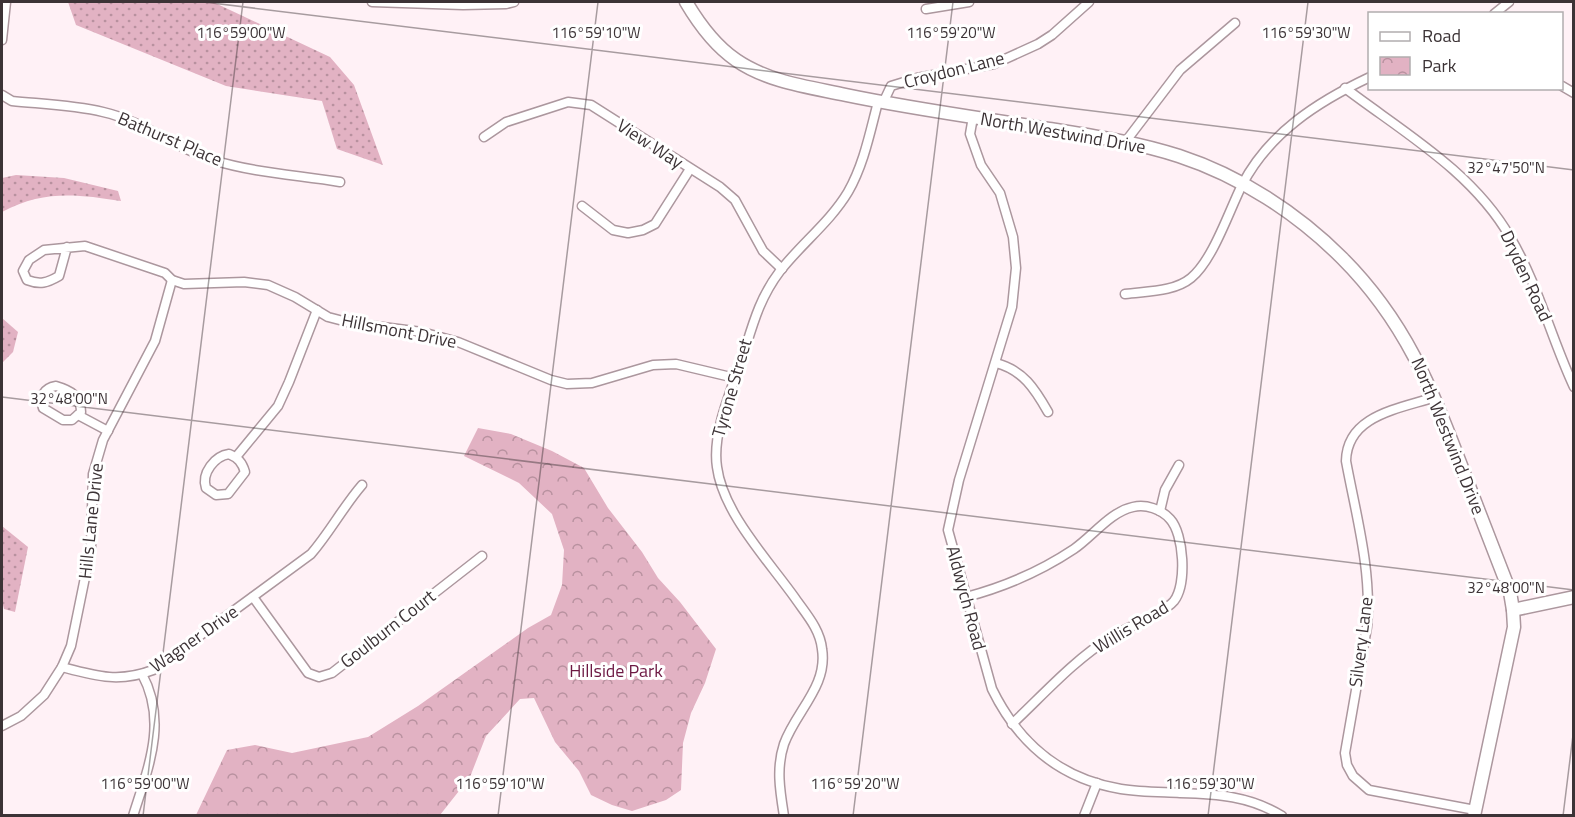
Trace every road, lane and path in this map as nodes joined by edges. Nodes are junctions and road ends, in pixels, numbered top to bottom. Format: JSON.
{"nodes":[{"id":1,"x":6,"y":2,"type":"edge"},
{"id":2,"x":372,"y":2,"type":"edge"},
{"id":3,"x":514,"y":2,"type":"edge"},
{"id":4,"x":686,"y":2,"type":"edge"},
{"id":5,"x":969,"y":2,"type":"edge"},
{"id":6,"x":1089,"y":2,"type":"edge"},
{"id":7,"x":1509,"y":2,"type":"edge"},
{"id":8,"x":926,"y":9,"type":"dead end"},
{"id":9,"x":1496,"y":12,"type":"edge"},
{"id":10,"x":1235,"y":23,"type":"dead end"},
{"id":11,"x":2,"y":40,"type":"edge"},
{"id":12,"x":1368,"y":78,"type":"edge"},
{"id":13,"x":1345,"y":88,"type":"junction"},
{"id":14,"x":2,"y":95,"type":"edge"},
{"id":15,"x":880,"y":102,"type":"junction"},
{"id":16,"x":973,"y":117,"type":"junction"},
{"id":17,"x":484,"y":137,"type":"dead end"},
{"id":18,"x":1126,"y":141,"type":"junction"},
{"id":19,"x":690,"y":169,"type":"junction"},
{"id":20,"x":340,"y":182,"type":"dead end"},
{"id":21,"x":1243,"y":184,"type":"junction"},
{"id":22,"x":582,"y":206,"type":"dead end"},
{"id":23,"x":67,"y":247,"type":"junction"},
{"id":24,"x":782,"y":269,"type":"junction"},
{"id":25,"x":172,"y":280,"type":"junction"},
{"id":26,"x":1125,"y":294,"type":"dead end"},
{"id":27,"x":317,"y":310,"type":"junction"},
{"id":28,"x":996,"y":363,"type":"junction"},
{"id":29,"x":735,"y":378,"type":"junction"},
{"id":30,"x":1574,"y":387,"type":"edge"},
{"id":31,"x":1435,"y":398,"type":"junction"},
{"id":32,"x":1048,"y":412,"type":"dead end"},
{"id":33,"x":78,"y":415,"type":"junction"},
{"id":34,"x":108,"y":430,"type":"junction"},
{"id":35,"x":236,"y":457,"type":"junction"},
{"id":36,"x":1179,"y":465,"type":"dead end"},
{"id":37,"x":362,"y":485,"type":"dead end"},
{"id":38,"x":1160,"y":511,"type":"junction"},
{"id":39,"x":482,"y":556,"type":"dead end"},
{"id":40,"x":253,"y":597,"type":"junction"},
{"id":41,"x":966,"y":597,"type":"junction"},
{"id":42,"x":1574,"y":597,"type":"edge"},
{"id":43,"x":1514,"y":609,"type":"junction"},
{"id":44,"x":63,"y":667,"type":"junction"},
{"id":45,"x":142,"y":674,"type":"junction"},
{"id":46,"x":1012,"y":724,"type":"junction"},
{"id":47,"x":2,"y":726,"type":"edge"},
{"id":48,"x":1097,"y":783,"type":"junction"},
{"id":49,"x":1475,"y":813,"type":"edge"},
{"id":50,"x":133,"y":816,"type":"edge"},
{"id":51,"x":784,"y":816,"type":"edge"},
{"id":52,"x":1084,"y":816,"type":"edge"},
{"id":53,"x":1282,"y":816,"type":"edge"}],
"edges":[{"from":1,"to":11,"type":"street"},
{"from":2,"to":3,"type":"street"},
{"from":4,"to":15,"type":"street","name":"North Westwind Drive"},
{"from":5,"to":8,"type":"street"},
{"from":6,"to":15,"type":"street","name":"Croydon Lane"},
{"from":7,"to":9,"type":"street"},
{"from":10,"to":18,"type":"street"},
{"from":12,"to":13,"type":"street"},
{"from":13,"to":21,"type":"street"},
{"from":13,"to":30,"type":"street","name":"Dryden Road"},
{"from":14,"to":20,"type":"street","name":"Bathurst Place"},
{"from":15,"to":16,"type":"street","name":"North Westwind Drive"},
{"from":15,"to":24,"type":"street","name":"Tyrone Street"},
{"from":16,"to":18,"type":"street","name":"North Westwind Drive"},
{"from":16,"to":28,"type":"street","name":"Aldwych Road"},
{"from":17,"to":19,"type":"street","name":"View Way"},
{"from":18,"to":21,"type":"street","name":"North Westwind Drive"},
{"from":19,"to":22,"type":"street"},
{"from":19,"to":24,"type":"street","name":"View Way"},
{"from":21,"to":26,"type":"street"},
{"from":21,"to":31,"type":"street","name":"North Westwind Drive"},
{"from":23,"to":23,"type":"street","name":"Hillsmont Drive"},
{"from":23,"to":25,"type":"street","name":"Hillsmont Drive"},
{"from":24,"to":29,"type":"street","name":"Tyrone Street"},
{"from":25,"to":27,"type":"street","name":"Hillsmont Drive"},
{"from":25,"to":34,"type":"street","name":"Hills Lane Drive"},
{"from":27,"to":29,"type":"street","name":"Hillsmont Drive"},
{"from":27,"to":35,"type":"street"},
{"from":28,"to":32,"type":"street"},
{"from":28,"to":41,"type":"street","name":"Aldwych Road"},
{"from":29,"to":51,"type":"street","name":"Tyrone Street"},
{"from":31,"to":43,"type":"street","name":"North Westwind Drive"},
{"from":31,"to":49,"type":"street","name":"Silvery Lane"},
{"from":33,"to":33,"type":"street"},
{"from":33,"to":34,"type":"street"},
{"from":34,"to":44,"type":"street","name":"Hills Lane Drive"},
{"from":35,"to":35,"type":"street"},
{"from":36,"to":38,"type":"street"},
{"from":37,"to":40,"type":"street","name":"Wagner Drive"},
{"from":38,"to":41,"type":"street"},
{"from":38,"to":46,"type":"street","name":"Willis Road"},
{"from":39,"to":40,"type":"street","name":"Goulburn Court"},
{"from":40,"to":45,"type":"street","name":"Wagner Drive"},
{"from":41,"to":46,"type":"street","name":"Aldwych Road"},
{"from":42,"to":43,"type":"street"},
{"from":43,"to":49,"type":"street","name":"North Westwind Drive"},
{"from":44,"to":45,"type":"street","name":"Wagner Drive"},
{"from":44,"to":47,"type":"street"},
{"from":45,"to":50,"type":"street"},
{"from":46,"to":48,"type":"street","name":"Aldwych Road"},
{"from":48,"to":52,"type":"street"},
{"from":48,"to":53,"type":"street","name":"Aldwych Road"}]}
